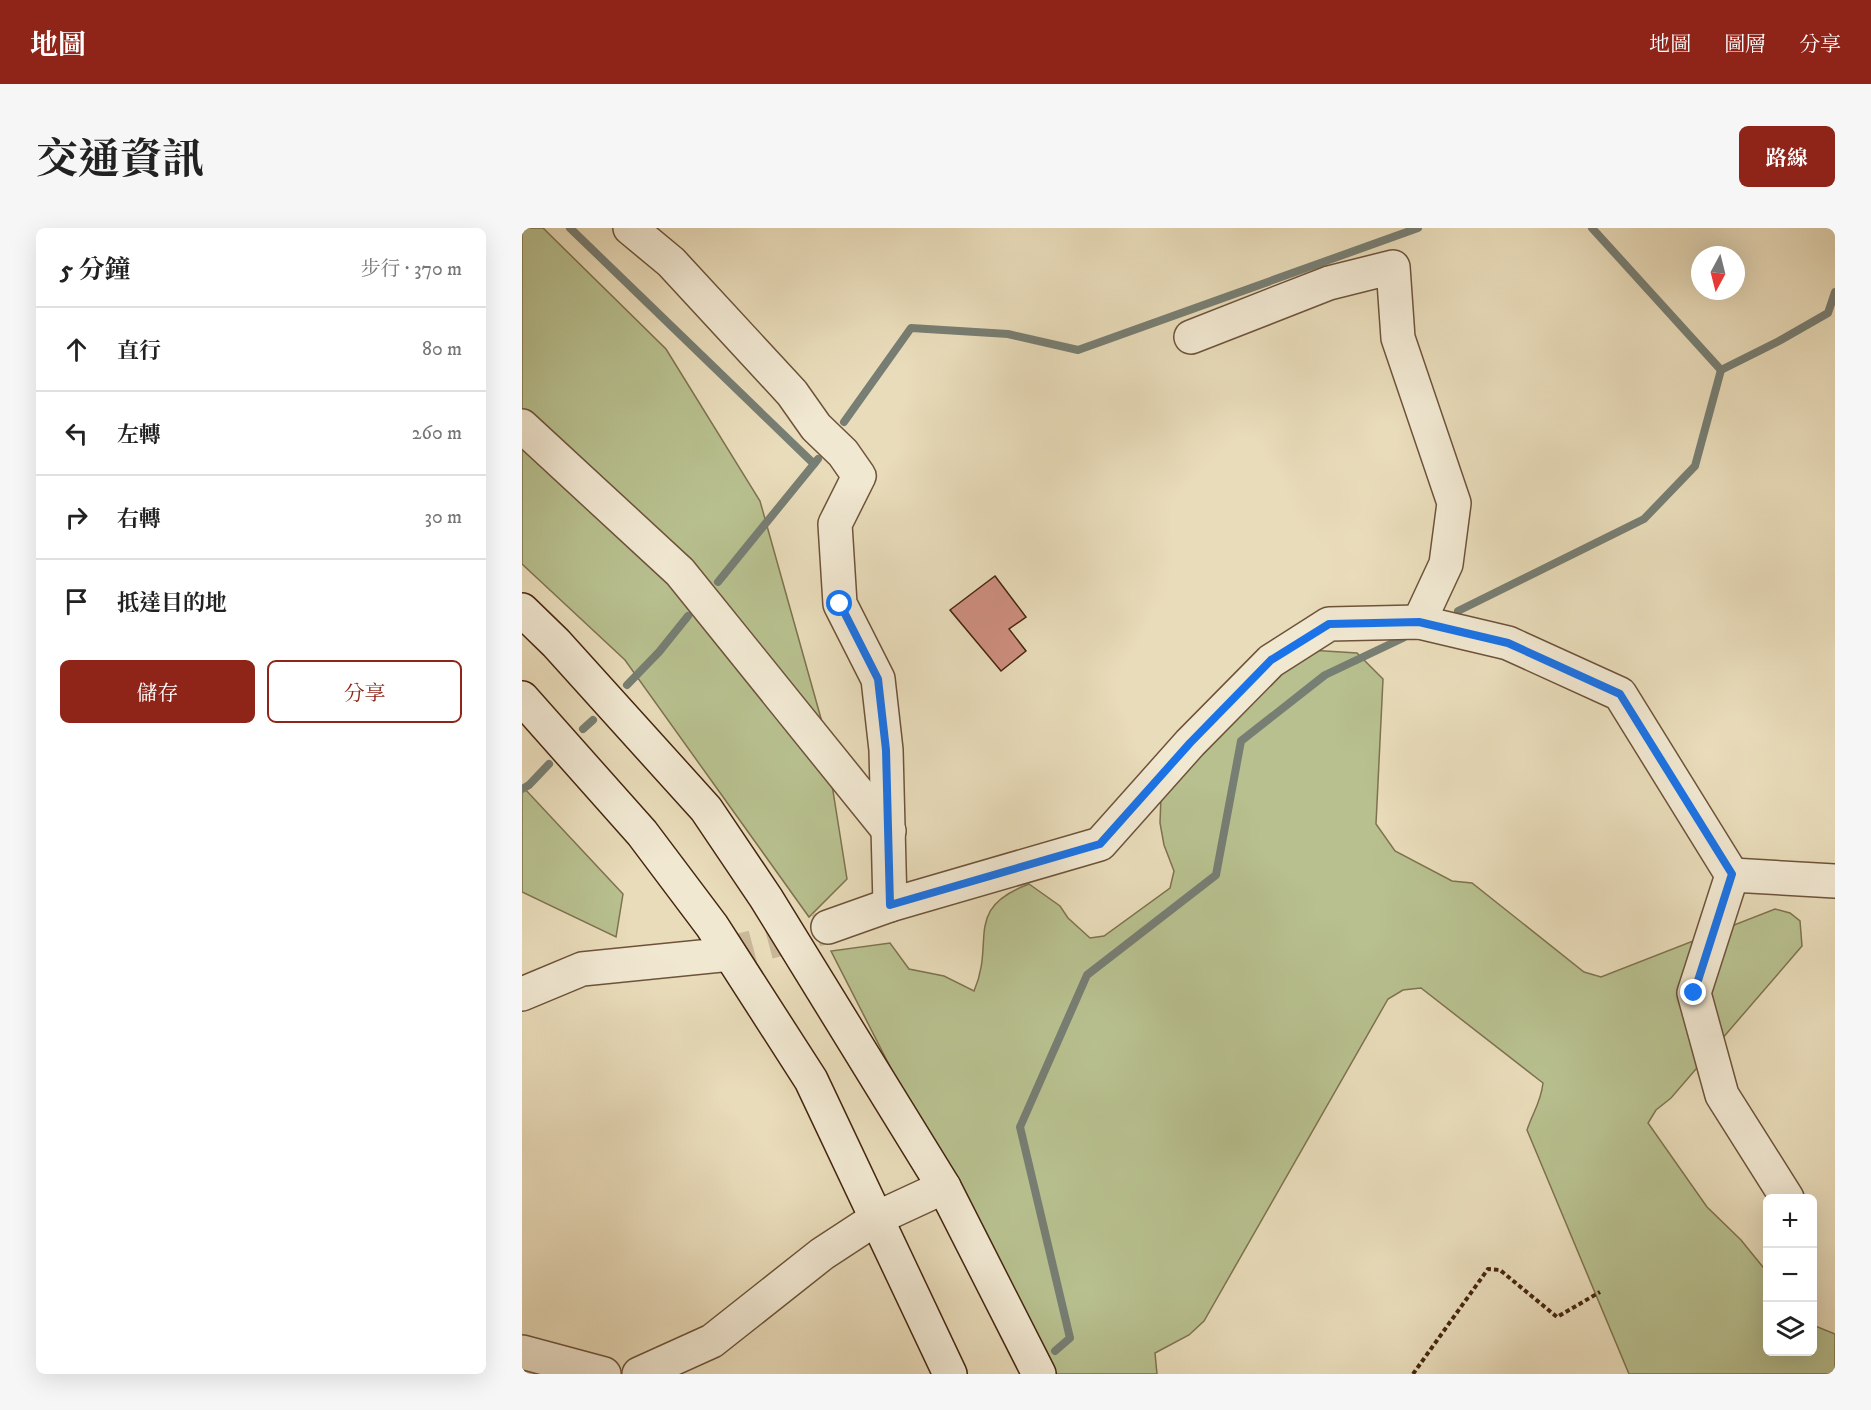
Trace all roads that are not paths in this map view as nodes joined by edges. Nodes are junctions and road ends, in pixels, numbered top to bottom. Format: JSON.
{"nodes":[{"id":1,"x":630,"y":228,"type":"edge"},
{"id":2,"x":1191,"y":337,"type":"dead end"},
{"id":3,"x":522,"y":426,"type":"edge"},
{"id":4,"x":522,"y":610,"type":"edge"},
{"id":5,"x":1419,"y":622,"type":"junction"},
{"id":6,"x":522,"y":698,"type":"edge"},
{"id":7,"x":889,"y":831,"type":"junction"},
{"id":8,"x":1732,"y":874,"type":"junction"},
{"id":9,"x":1835,"y":881,"type":"edge"},
{"id":10,"x":890,"y":905,"type":"junction"},
{"id":11,"x":828,"y":927,"type":"tunnel mouth"},
{"id":12,"x":721,"y":955,"type":"tunnel mouth"},
{"id":13,"x":522,"y":994,"type":"edge"},
{"id":14,"x":944,"y":1187,"type":"junction"},
{"id":15,"x":1784,"y":1194,"type":"edge"},
{"id":16,"x":877,"y":1218,"type":"junction"},
{"id":17,"x":522,"y":1352,"type":"edge"},
{"id":18,"x":604,"y":1374,"type":"edge"},
{"id":19,"x":639,"y":1374,"type":"edge"},
{"id":20,"x":950,"y":1374,"type":"edge"},
{"id":21,"x":1038,"y":1374,"type":"edge"}],
"edges":[{"from":1,"to":7,"type":"street"},
{"from":2,"to":5,"type":"street"},
{"from":3,"to":7,"type":"street"},
{"from":4,"to":14,"type":"street"},
{"from":5,"to":8,"type":"street"},
{"from":5,"to":10,"type":"street"},
{"from":6,"to":16,"type":"street"},
{"from":7,"to":10,"type":"street"},
{"from":8,"to":9,"type":"street"},
{"from":8,"to":15,"type":"street"},
{"from":10,"to":11,"type":"street"},
{"from":12,"to":13,"type":"street"},
{"from":14,"to":16,"type":"street"},
{"from":14,"to":21,"type":"street"},
{"from":16,"to":19,"type":"street"},
{"from":16,"to":20,"type":"street"},
{"from":17,"to":18,"type":"street"}]}
